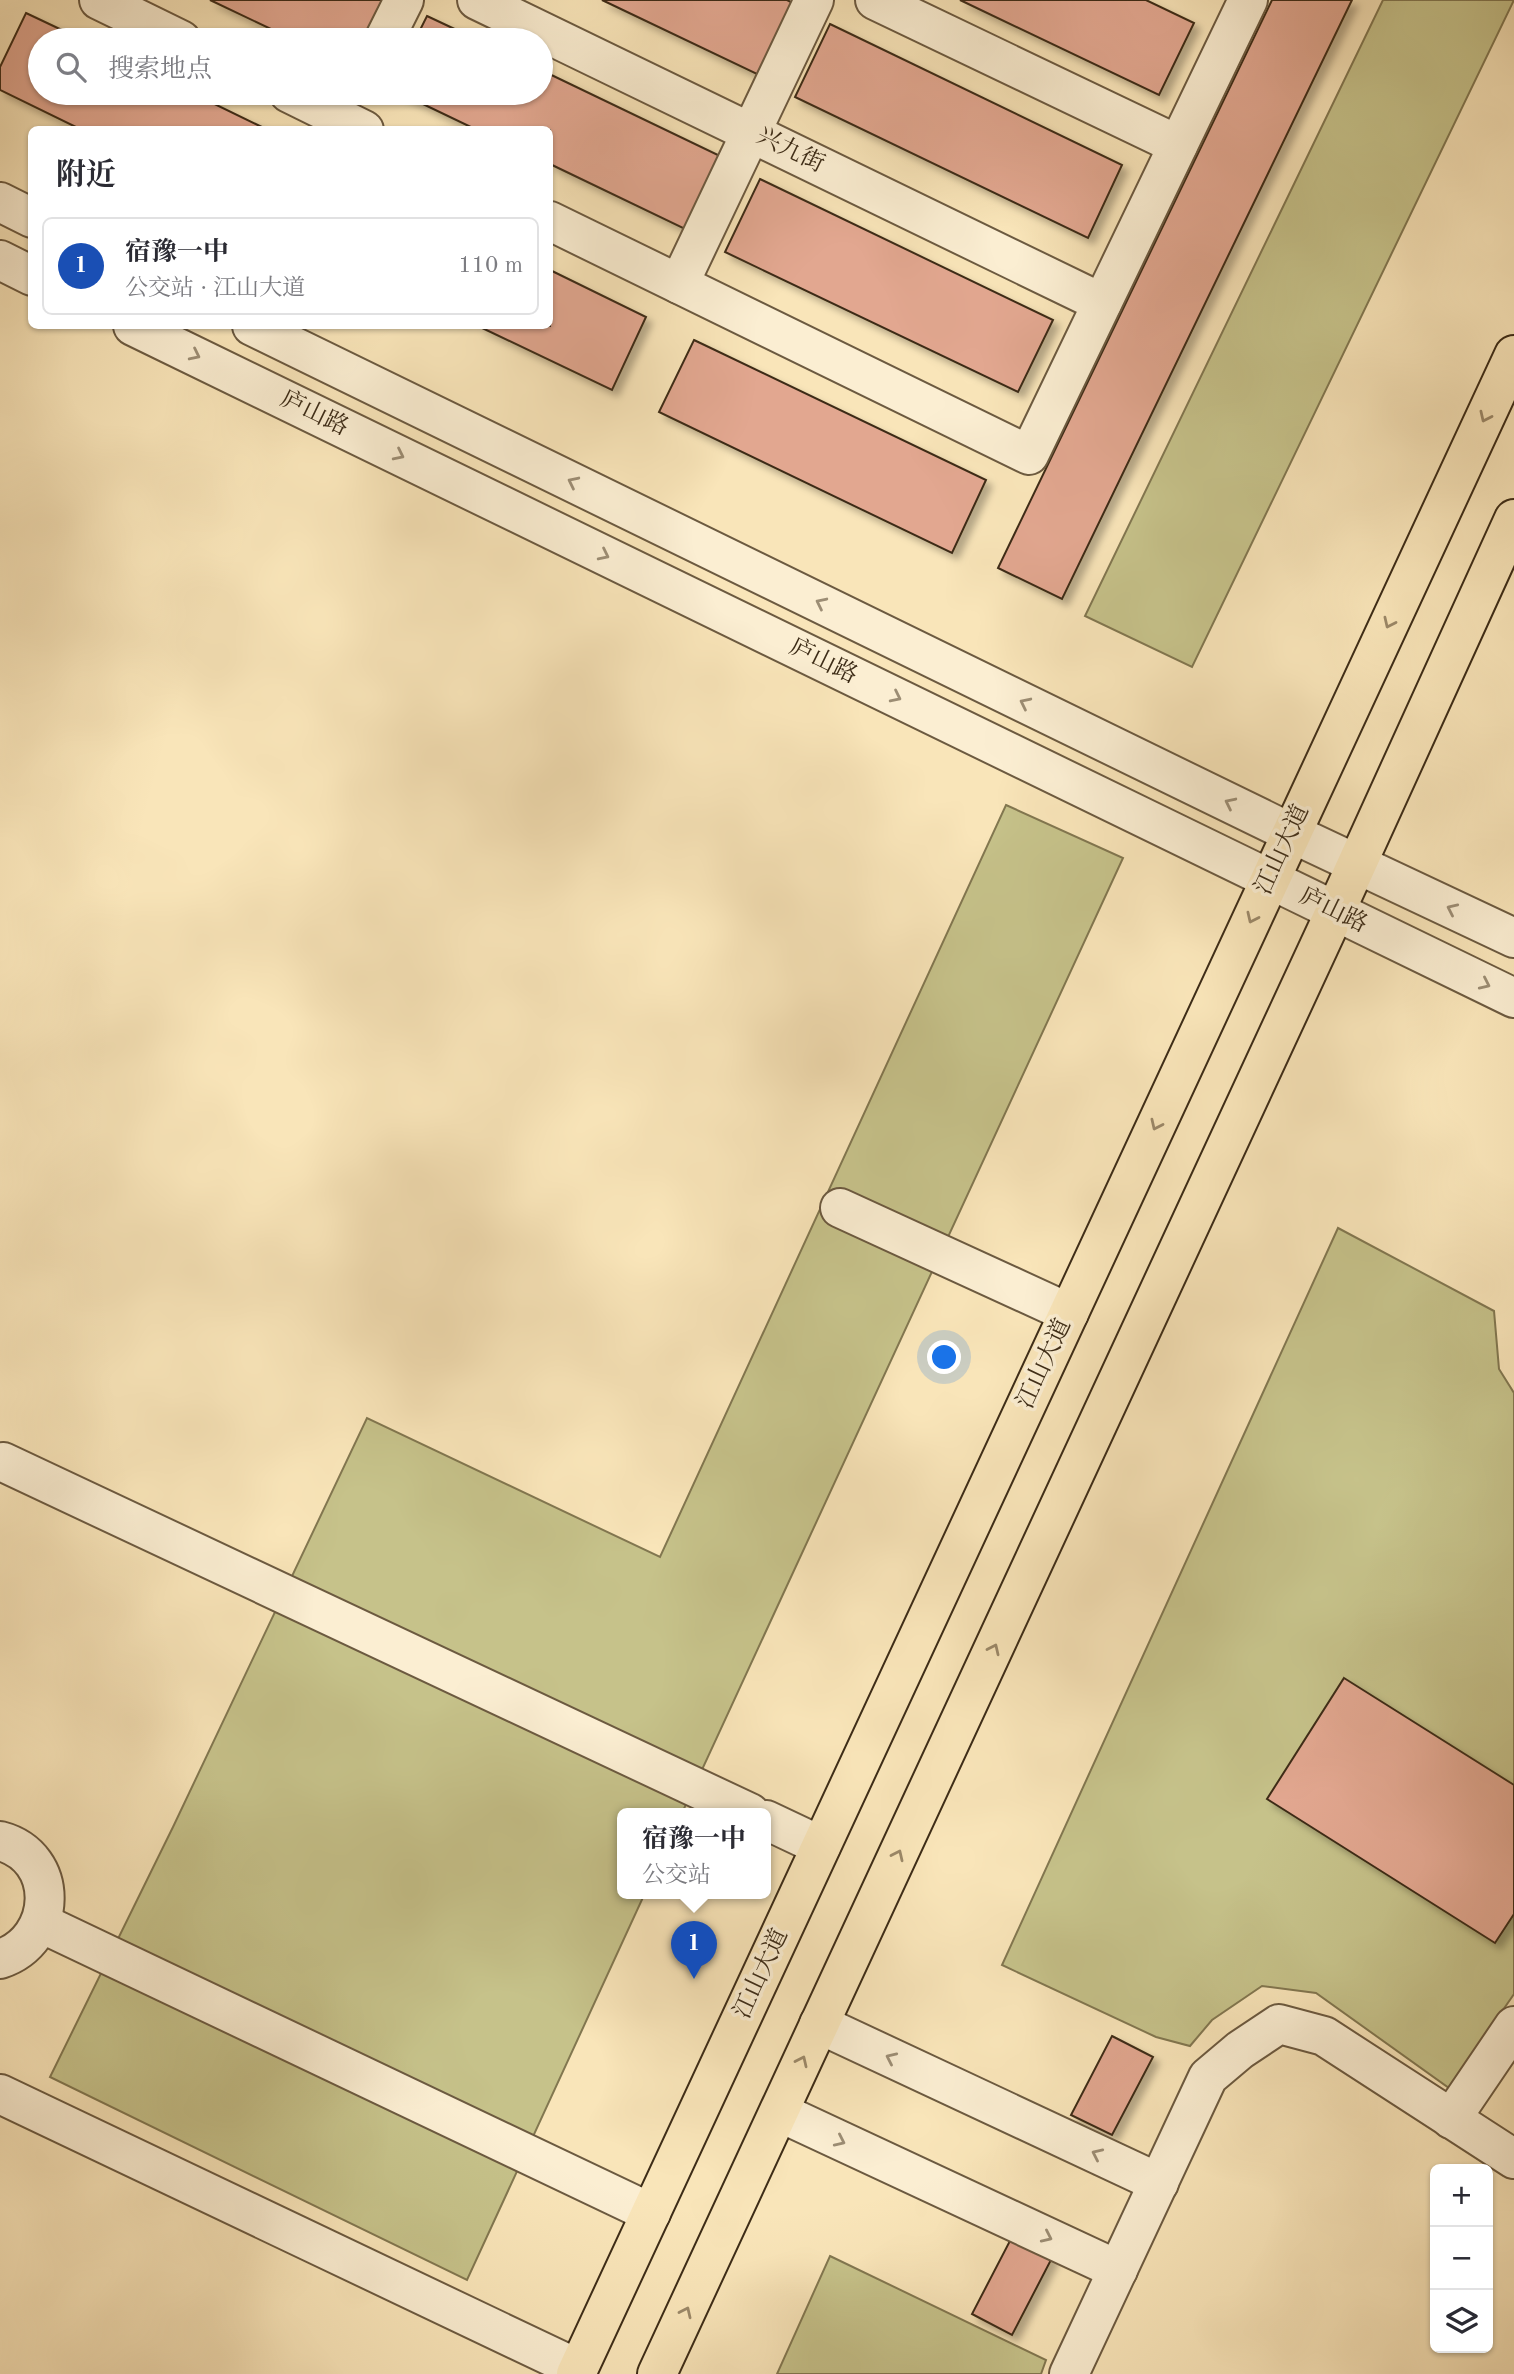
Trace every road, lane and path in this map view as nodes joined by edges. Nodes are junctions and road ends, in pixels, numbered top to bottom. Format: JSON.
{"nodes":[{"id":1,"x":99,"y":0,"type":"edge"},
{"id":2,"x":404,"y":0,"type":"edge"},
{"id":3,"x":477,"y":0,"type":"edge"},
{"id":4,"x":814,"y":0,"type":"edge"},
{"id":5,"x":875,"y":0,"type":"edge"},
{"id":6,"x":1248,"y":0,"type":"edge"},
{"id":7,"x":156,"y":28,"type":"edge"},
{"id":8,"x":390,"y":28,"type":"edge"},
{"id":9,"x":535,"y":28,"type":"edge"},
{"id":10,"x":553,"y":37,"type":"edge"},
{"id":11,"x":327,"y":105,"type":"edge"},
{"id":12,"x":356,"y":114,"type":"edge"},
{"id":13,"x":751,"y":133,"type":"junction"},
{"id":14,"x":1178,"y":145,"type":"junction"},
{"id":15,"x":0,"y":202,"type":"edge"},
{"id":16,"x":28,"y":216,"type":"edge"},
{"id":17,"x":553,"y":222,"type":"edge"},
{"id":18,"x":0,"y":260,"type":"edge"},
{"id":19,"x":28,"y":274,"type":"edge"},
{"id":20,"x":679,"y":284,"type":"junction"},
{"id":21,"x":1102,"y":303,"type":"junction"},
{"id":22,"x":139,"y":329,"type":"edge"},
{"id":23,"x":258,"y":329,"type":"edge"},
{"id":24,"x":1514,"y":355,"type":"edge"},
{"id":25,"x":1514,"y":519,"type":"edge"},
{"id":26,"x":1291,"y":833,"type":"junction"},
{"id":27,"x":1357,"y":865,"type":"junction"},
{"id":28,"x":1269,"y":879,"type":"junction"},
{"id":29,"x":1335,"y":912,"type":"junction"},
{"id":30,"x":1514,"y":938,"type":"edge"},
{"id":31,"x":1514,"y":998,"type":"edge"},
{"id":32,"x":840,"y":1208,"type":"dead end"},
{"id":33,"x":1069,"y":1313,"type":"junction"},
{"id":34,"x":3,"y":1462,"type":"dead end"},
{"id":35,"x":739,"y":1808,"type":"edge"},
{"id":36,"x":771,"y":1822,"type":"edge"},
{"id":37,"x":0,"y":1841,"type":"edge"},
{"id":38,"x":821,"y":1846,"type":"junction"},
{"id":39,"x":41,"y":1923,"type":"junction"},
{"id":40,"x":0,"y":1959,"type":"edge"},
{"id":41,"x":819,"y":2024,"type":"junction"},
{"id":42,"x":1514,"y":2026,"type":"edge"},
{"id":43,"x":0,"y":2094,"type":"edge"},
{"id":44,"x":779,"y":2112,"type":"junction"},
{"id":45,"x":1451,"y":2119,"type":"junction"},
{"id":46,"x":1514,"y":2159,"type":"edge"},
{"id":47,"x":1158,"y":2183,"type":"junction"},
{"id":48,"x":651,"y":2213,"type":"junction"},
{"id":49,"x":1118,"y":2270,"type":"junction"},
{"id":50,"x":577,"y":2372,"type":"edge"},
{"id":51,"x":657,"y":2374,"type":"edge"},
{"id":52,"x":1069,"y":2374,"type":"edge"}],
"edges":[{"from":1,"to":7,"type":"street"},
{"from":2,"to":8,"type":"street"},
{"from":3,"to":9,"type":"street","name":"兴九街"},
{"from":4,"to":13,"type":"street"},
{"from":5,"to":14,"type":"street"},
{"from":6,"to":14,"type":"street"},
{"from":10,"to":13,"type":"street","name":"兴九街"},
{"from":11,"to":12,"type":"street"},
{"from":13,"to":20,"type":"street"},
{"from":13,"to":21,"type":"street","name":"兴九街"},
{"from":14,"to":21,"type":"street"},
{"from":15,"to":16,"type":"street"},
{"from":17,"to":20,"type":"street"},
{"from":18,"to":19,"type":"street"},
{"from":20,"to":21,"type":"street"},
{"from":22,"to":28,"type":"street","name":"庐山路","one_way":true},
{"from":26,"to":23,"type":"street","one_way":true},
{"from":24,"to":26,"type":"main road","name":"江山大道","one_way":true},
{"from":25,"to":27,"type":"main road"},
{"from":26,"to":27,"type":"street"},
{"from":26,"to":28,"type":"main road","name":"江山大道"},
{"from":27,"to":29,"type":"main road"},
{"from":30,"to":27,"type":"street","one_way":true},
{"from":28,"to":29,"type":"street","name":"庐山路"},
{"from":28,"to":33,"type":"main road","name":"江山大道","one_way":true},
{"from":29,"to":31,"type":"street","name":"庐山路","one_way":true},
{"from":41,"to":29,"type":"main road","one_way":true},
{"from":32,"to":33,"type":"street"},
{"from":33,"to":38,"type":"main road","name":"江山大道"},
{"from":34,"to":35,"type":"street"},
{"from":36,"to":38,"type":"street"},
{"from":37,"to":39,"type":"street"},
{"from":38,"to":48,"type":"main road","name":"江山大道"},
{"from":39,"to":40,"type":"street"},
{"from":39,"to":48,"type":"street"},
{"from":44,"to":41,"type":"main road","one_way":true},
{"from":47,"to":41,"type":"street","one_way":true},
{"from":42,"to":45,"type":"street"},
{"from":43,"to":50,"type":"street"},
{"from":44,"to":49,"type":"street","one_way":true},
{"from":51,"to":44,"type":"main road","one_way":true},
{"from":45,"to":46,"type":"street"},
{"from":45,"to":47,"type":"street"},
{"from":47,"to":49,"type":"street"},
{"from":48,"to":50,"type":"main road","name":"江山大道"},
{"from":49,"to":52,"type":"street"}]}
